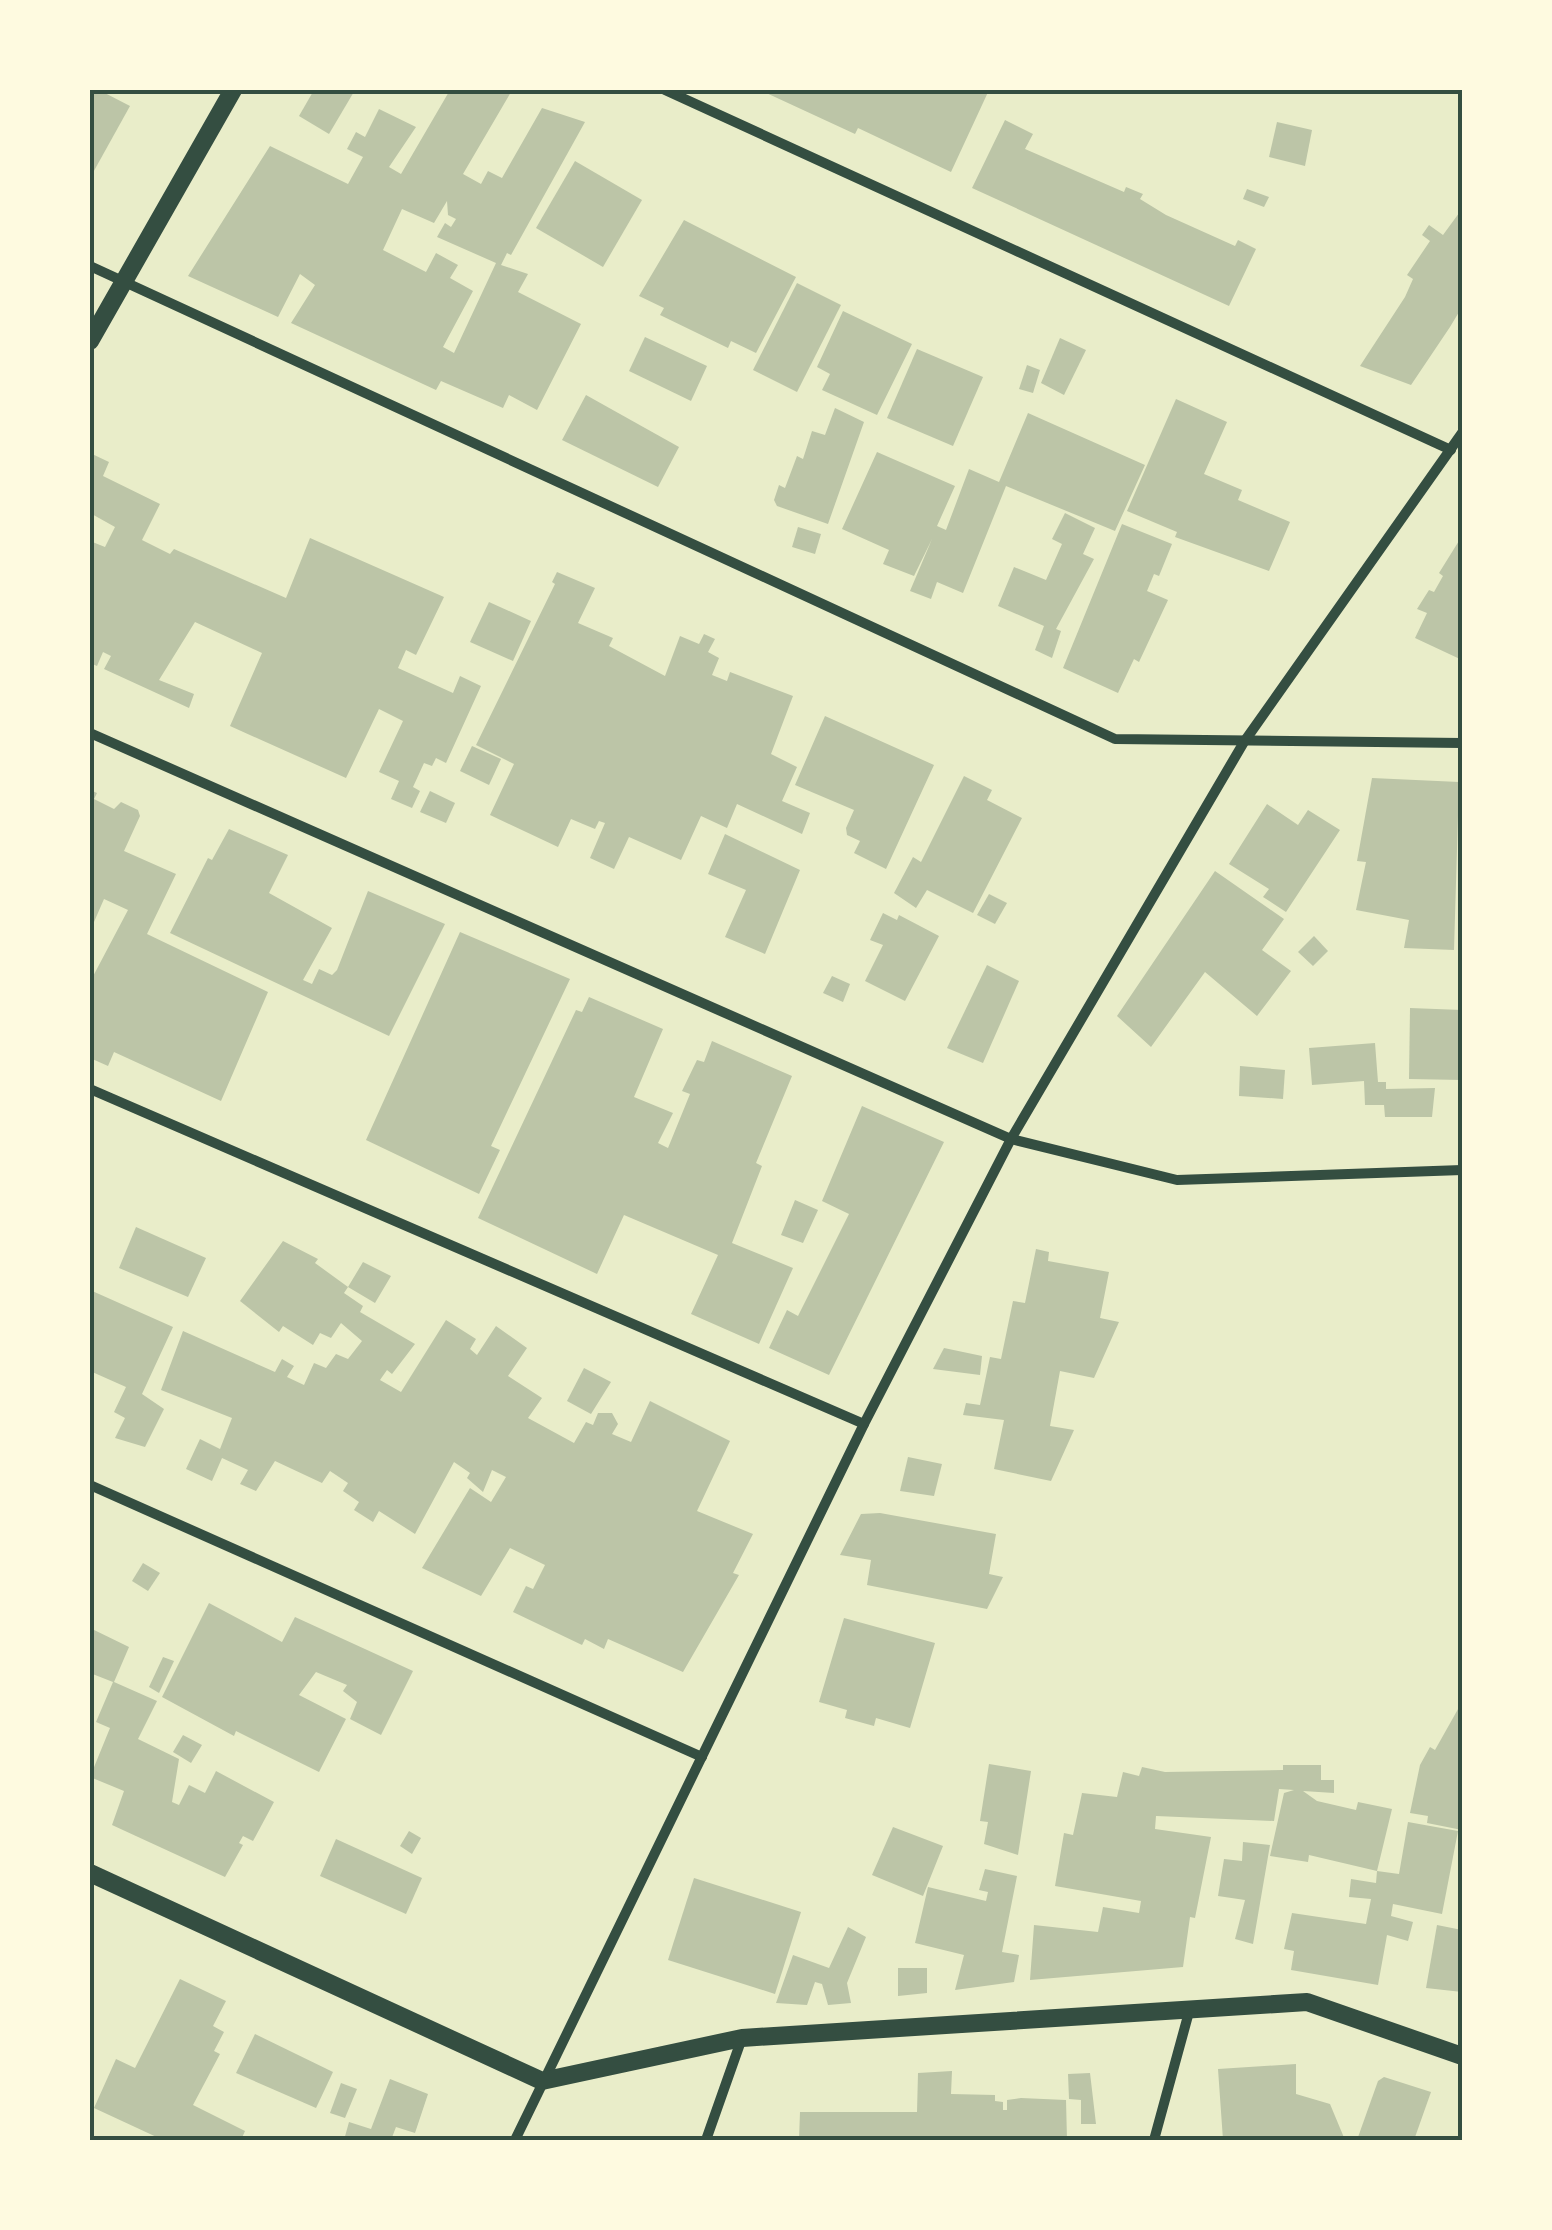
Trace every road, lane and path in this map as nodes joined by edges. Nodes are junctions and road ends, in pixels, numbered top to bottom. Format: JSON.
{"nodes":[{"id":1,"x":233,"y":90,"type":"edge"},
{"id":2,"x":665,"y":90,"type":"edge"},
{"id":3,"x":90,"y":266,"type":"edge"},
{"id":4,"x":124,"y":280,"type":"junction"},
{"id":5,"x":90,"y":342,"type":"edge"},
{"id":6,"x":1462,"y":433,"type":"edge"},
{"id":7,"x":1451,"y":450,"type":"junction"},
{"id":8,"x":90,"y":733,"type":"edge"},
{"id":9,"x":1244,"y":742,"type":"junction"},
{"id":10,"x":1462,"y":743,"type":"edge"},
{"id":11,"x":90,"y":1089,"type":"edge"},
{"id":12,"x":1011,"y":1140,"type":"junction"},
{"id":13,"x":1462,"y":1170,"type":"edge"},
{"id":14,"x":864,"y":1424,"type":"junction"},
{"id":15,"x":90,"y":1485,"type":"edge"},
{"id":16,"x":702,"y":1756,"type":"junction"},
{"id":17,"x":90,"y":1874,"type":"edge"},
{"id":18,"x":1189,"y":2012,"type":"junction"},
{"id":19,"x":742,"y":2038,"type":"junction"},
{"id":20,"x":1462,"y":2056,"type":"edge"},
{"id":21,"x":542,"y":2081,"type":"junction"},
{"id":22,"x":516,"y":2140,"type":"edge"},
{"id":23,"x":706,"y":2140,"type":"edge"},
{"id":24,"x":1154,"y":2140,"type":"edge"}],
"edges":[{"from":1,"to":4,"type":"street"},
{"from":2,"to":7,"type":"street"},
{"from":3,"to":4,"type":"street"},
{"from":4,"to":5,"type":"street"},
{"from":4,"to":9,"type":"street"},
{"from":6,"to":7,"type":"street"},
{"from":7,"to":9,"type":"street"},
{"from":8,"to":12,"type":"street"},
{"from":9,"to":10,"type":"street"},
{"from":9,"to":12,"type":"street"},
{"from":11,"to":14,"type":"street"},
{"from":12,"to":13,"type":"street"},
{"from":12,"to":14,"type":"street"},
{"from":14,"to":16,"type":"street"},
{"from":15,"to":16,"type":"street"},
{"from":16,"to":21,"type":"street"},
{"from":17,"to":21,"type":"street"},
{"from":18,"to":19,"type":"street"},
{"from":18,"to":20,"type":"street"},
{"from":18,"to":24,"type":"street"},
{"from":19,"to":21,"type":"street"},
{"from":19,"to":23,"type":"street"},
{"from":21,"to":22,"type":"street"}]}
